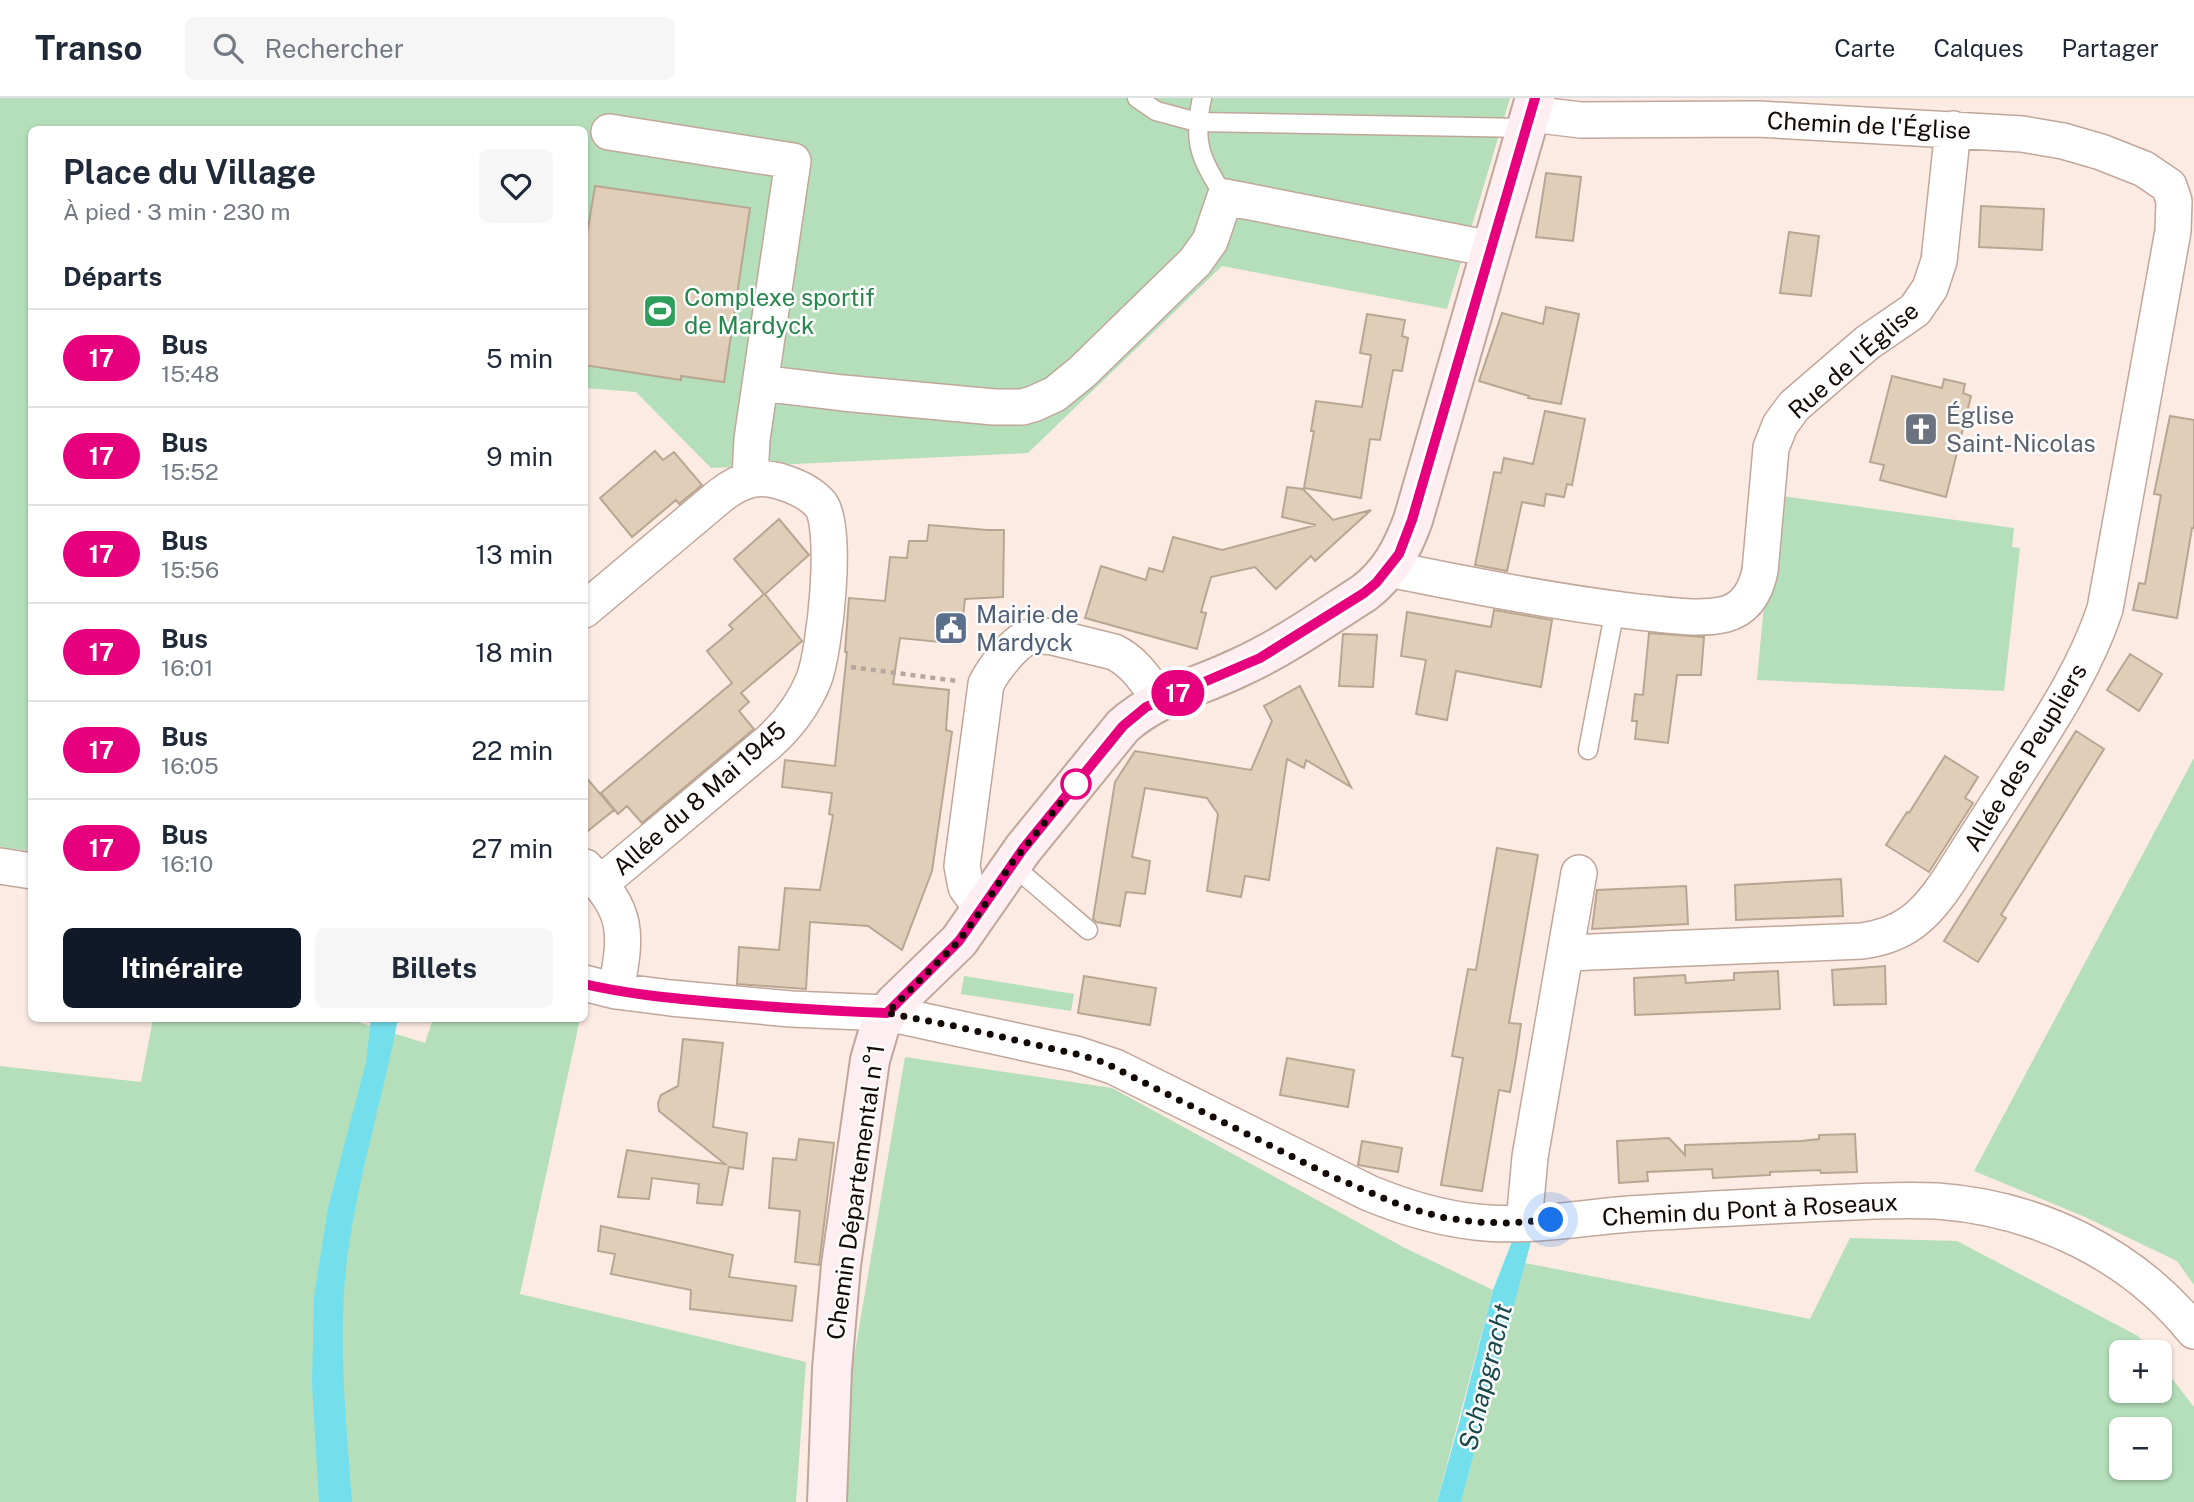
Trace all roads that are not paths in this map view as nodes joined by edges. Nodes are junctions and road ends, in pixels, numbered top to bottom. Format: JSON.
{"nodes":[{"id":1,"x":1137,"y":98,"type":"edge"},
{"id":2,"x":1202,"y":98,"type":"edge"},
{"id":3,"x":1531,"y":113,"type":"edge"},
{"id":4,"x":1197,"y":122,"type":"junction"},
{"id":5,"x":1953,"y":129,"type":"junction"},
{"id":6,"x":609,"y":132,"type":"dead end"},
{"id":7,"x":2183,"y":190,"type":"edge"},
{"id":8,"x":1225,"y":197,"type":"junction"},
{"id":9,"x":1492,"y":249,"type":"junction"},
{"id":10,"x":761,"y":383,"type":"junction"},
{"id":11,"x":750,"y":478,"type":"junction"},
{"id":12,"x":1389,"y":569,"type":"junction"},
{"id":13,"x":588,"y":607,"type":"edge"},
{"id":14,"x":1615,"y":609,"type":"junction"},
{"id":15,"x":1160,"y":700,"type":"junction"},
{"id":16,"x":1588,"y":750,"type":"dead end"},
{"id":17,"x":1011,"y":864,"type":"junction"},
{"id":18,"x":0,"y":866,"type":"edge"},
{"id":19,"x":28,"y":870,"type":"edge"},
{"id":20,"x":1579,"y":873,"type":"dead end"},
{"id":21,"x":593,"y":875,"type":"edge"},
{"id":22,"x":982,"y":909,"type":"junction"},
{"id":23,"x":1088,"y":930,"type":"dead end"},
{"id":24,"x":1567,"y":953,"type":"junction"},
{"id":25,"x":600,"y":987,"type":"edge"},
{"id":26,"x":887,"y":1013,"type":"junction"},
{"id":27,"x":1524,"y":1223,"type":"junction"},
{"id":28,"x":2194,"y":1331,"type":"edge"},
{"id":29,"x":827,"y":1502,"type":"edge"}],
"edges":[{"from":1,"to":4,"type":"lane"},
{"from":2,"to":4,"type":"lane"},
{"from":3,"to":4,"type":"lane"},
{"from":3,"to":5,"type":"street","name":"Chemin de l'Église"},
{"from":3,"to":9,"type":"street","name":"Chemin Départemental n°1"},
{"from":4,"to":8,"type":"lane"},
{"from":5,"to":7,"type":"street","name":"Chemin de l'Église"},
{"from":5,"to":14,"type":"street","name":"Rue de l'Église"},
{"from":6,"to":10,"type":"street"},
{"from":7,"to":24,"type":"street","name":"Allée des Peupliers"},
{"from":8,"to":9,"type":"street"},
{"from":8,"to":10,"type":"street"},
{"from":9,"to":12,"type":"street","name":"Chemin Départemental n°1"},
{"from":10,"to":11,"type":"street"},
{"from":11,"to":13,"type":"street"},
{"from":11,"to":21,"type":"street","name":"Allée du 8 Mai 1945"},
{"from":12,"to":14,"type":"street","name":"Rue de l'Église"},
{"from":12,"to":15,"type":"street","name":"Chemin Départemental n°1"},
{"from":14,"to":16,"type":"lane"},
{"from":15,"to":17,"type":"street","name":"Chemin Départemental n°1"},
{"from":15,"to":22,"type":"street"},
{"from":17,"to":22,"type":"street","name":"Chemin Départemental n°1"},
{"from":17,"to":23,"type":"lane"},
{"from":18,"to":19,"type":"street"},
{"from":20,"to":24,"type":"street"},
{"from":21,"to":25,"type":"street","name":"Allée du 8 Mai 1945"},
{"from":22,"to":26,"type":"street","name":"Chemin Départemental n°1"},
{"from":24,"to":27,"type":"street"},
{"from":25,"to":26,"type":"street","name":"Chemin du Pont à Roseaux"},
{"from":26,"to":27,"type":"street","name":"Chemin du Pont à Roseaux"},
{"from":26,"to":29,"type":"street","name":"Chemin Départemental n°1"},
{"from":27,"to":28,"type":"street","name":"Chemin du Pont à Roseaux"}]}
